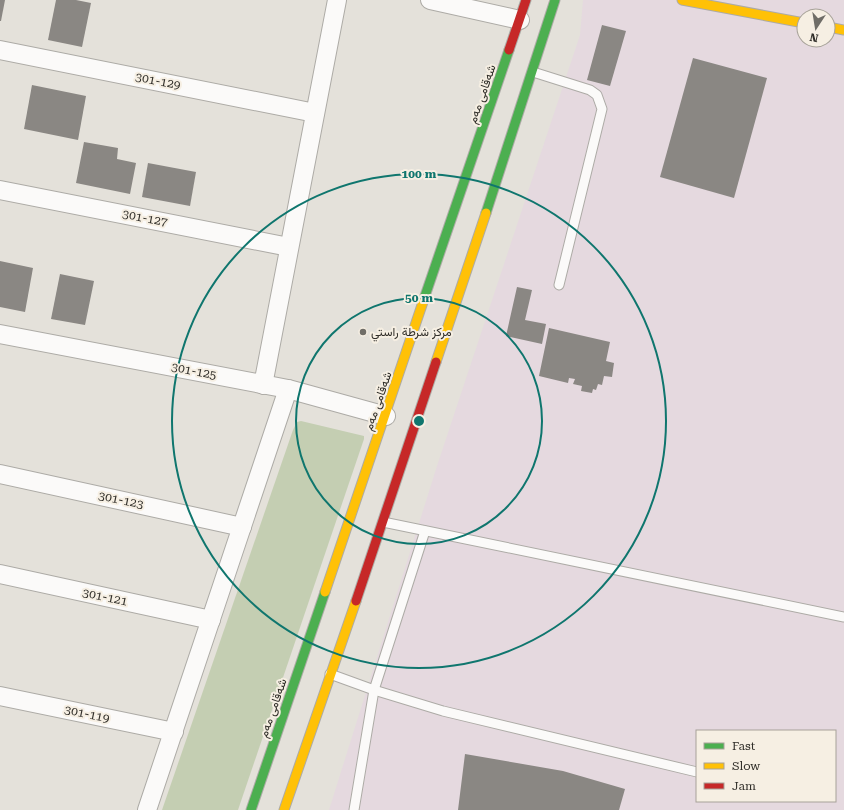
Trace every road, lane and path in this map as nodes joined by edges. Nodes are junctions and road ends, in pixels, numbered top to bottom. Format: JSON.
{"nodes":[{"id":1,"x":337,"y":0,"type":"edge"},
{"id":2,"x":430,"y":0,"type":"edge"},
{"id":3,"x":526,"y":0,"type":"edge"},
{"id":4,"x":555,"y":0,"type":"edge"},
{"id":5,"x":682,"y":0,"type":"edge"},
{"id":6,"x":699,"y":2,"type":"edge"},
{"id":7,"x":520,"y":20,"type":"junction"},
{"id":8,"x":796,"y":21,"type":"edge"},
{"id":9,"x":0,"y":50,"type":"edge"},
{"id":10,"x":533,"y":72,"type":"junction"},
{"id":11,"x":315,"y":113,"type":"junction"},
{"id":12,"x":0,"y":190,"type":"edge"},
{"id":13,"x":290,"y":247,"type":"junction"},
{"id":14,"x":559,"y":285,"type":"dead end"},
{"id":15,"x":0,"y":334,"type":"edge"},
{"id":16,"x":263,"y":384,"type":"junction"},
{"id":17,"x":288,"y":389,"type":"junction"},
{"id":18,"x":386,"y":416,"type":"junction"},
{"id":19,"x":0,"y":474,"type":"edge"},
{"id":20,"x":383,"y":522,"type":"junction"},
{"id":21,"x":242,"y":527,"type":"junction"},
{"id":22,"x":425,"y":531,"type":"junction"},
{"id":23,"x":0,"y":574,"type":"edge"},
{"id":24,"x":844,"y":617,"type":"edge"},
{"id":25,"x":211,"y":620,"type":"junction"},
{"id":26,"x":330,"y":674,"type":"junction"},
{"id":27,"x":374,"y":690,"type":"junction"},
{"id":28,"x":0,"y":696,"type":"edge"},
{"id":29,"x":174,"y":732,"type":"junction"},
{"id":30,"x":696,"y":772,"type":"edge"},
{"id":31,"x":147,"y":810,"type":"edge"},
{"id":32,"x":251,"y":810,"type":"edge"},
{"id":33,"x":284,"y":810,"type":"edge"},
{"id":34,"x":354,"y":810,"type":"edge"}],
"edges":[{"from":1,"to":11,"type":"street"},
{"from":2,"to":7,"type":"street"},
{"from":3,"to":7,"type":"street","name":"شەقامی مەم"},
{"from":4,"to":10,"type":"street"},
{"from":5,"to":6,"type":"street"},
{"from":6,"to":8,"type":"street"},
{"from":7,"to":18,"type":"street","name":"شەقامی مەم"},
{"from":9,"to":11,"type":"street","name":"301-129"},
{"from":10,"to":14,"type":"lane"},
{"from":10,"to":20,"type":"street"},
{"from":11,"to":13,"type":"street"},
{"from":12,"to":13,"type":"street","name":"301-127"},
{"from":13,"to":16,"type":"street"},
{"from":15,"to":16,"type":"street","name":"301-125"},
{"from":16,"to":17,"type":"street","name":"301-125"},
{"from":17,"to":18,"type":"street","name":"301-125"},
{"from":17,"to":21,"type":"street"},
{"from":18,"to":32,"type":"street","name":"شەقامی مەم"},
{"from":19,"to":21,"type":"street","name":"301-123"},
{"from":20,"to":22,"type":"lane"},
{"from":20,"to":26,"type":"street"},
{"from":21,"to":25,"type":"street"},
{"from":22,"to":24,"type":"lane"},
{"from":22,"to":27,"type":"lane"},
{"from":23,"to":25,"type":"street","name":"301-121"},
{"from":25,"to":29,"type":"street"},
{"from":26,"to":27,"type":"lane"},
{"from":26,"to":33,"type":"street"},
{"from":27,"to":30,"type":"lane"},
{"from":27,"to":34,"type":"lane"},
{"from":28,"to":29,"type":"street","name":"301-119"},
{"from":29,"to":31,"type":"street"}]}
